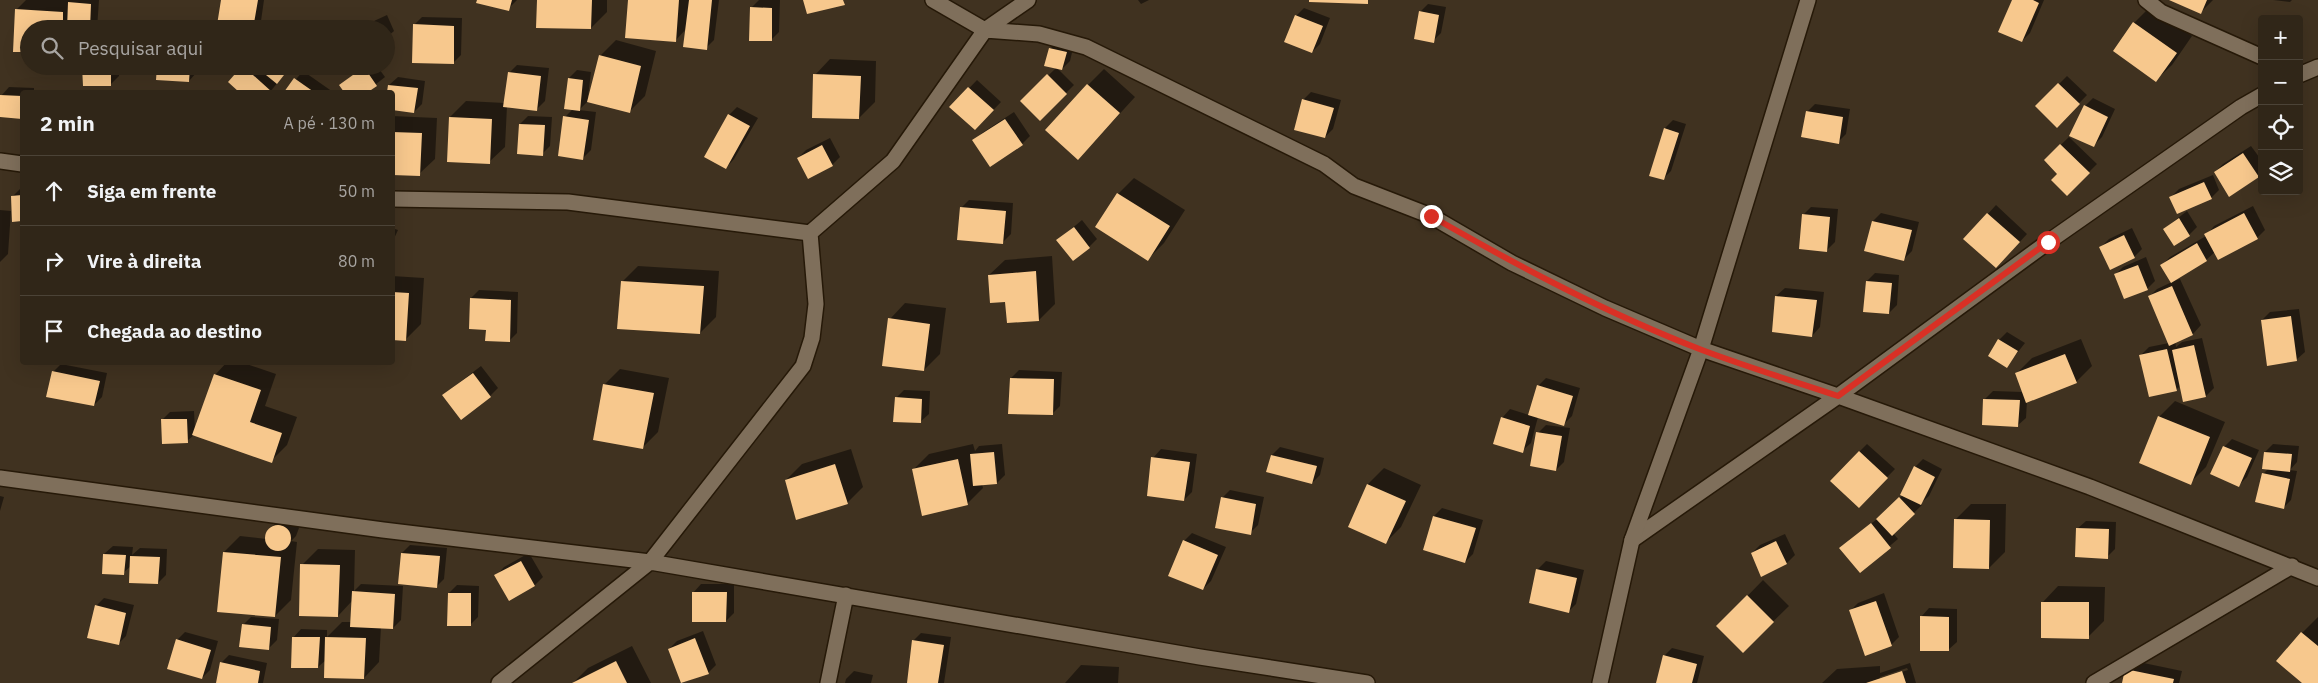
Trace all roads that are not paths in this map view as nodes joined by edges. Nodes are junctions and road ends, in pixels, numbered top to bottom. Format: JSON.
{"nodes":[{"id":1,"x":933,"y":0,"type":"edge"},
{"id":2,"x":1028,"y":0,"type":"edge"},
{"id":3,"x":1808,"y":0,"type":"edge"},
{"id":4,"x":2146,"y":0,"type":"edge"},
{"id":5,"x":985,"y":30,"type":"junction"},
{"id":6,"x":2258,"y":55,"type":"edge"},
{"id":7,"x":2318,"y":67,"type":"edge"},
{"id":8,"x":2303,"y":73,"type":"edge"},
{"id":9,"x":2258,"y":98,"type":"edge"},
{"id":10,"x":0,"y":161,"type":"edge"},
{"id":11,"x":20,"y":164,"type":"edge"},
{"id":12,"x":395,"y":199,"type":"edge"},
{"id":13,"x":810,"y":233,"type":"junction"},
{"id":14,"x":1702,"y":350,"type":"junction"},
{"id":15,"x":1838,"y":396,"type":"junction"},
{"id":16,"x":0,"y":478,"type":"edge"},
{"id":17,"x":1632,"y":540,"type":"junction"},
{"id":18,"x":650,"y":562,"type":"junction"},
{"id":19,"x":2292,"y":566,"type":"junction"},
{"id":20,"x":2318,"y":578,"type":"edge"},
{"id":21,"x":846,"y":595,"type":"junction"},
{"id":22,"x":499,"y":683,"type":"edge"},
{"id":23,"x":828,"y":683,"type":"edge"},
{"id":24,"x":1367,"y":683,"type":"edge"},
{"id":25,"x":1600,"y":683,"type":"edge"},
{"id":26,"x":2094,"y":683,"type":"edge"}],
"edges":[{"from":1,"to":5,"type":"street"},
{"from":2,"to":5,"type":"street"},
{"from":3,"to":14,"type":"street"},
{"from":4,"to":6,"type":"street"},
{"from":5,"to":13,"type":"street"},
{"from":5,"to":14,"type":"street"},
{"from":7,"to":8,"type":"street"},
{"from":9,"to":15,"type":"street"},
{"from":10,"to":11,"type":"street"},
{"from":12,"to":13,"type":"street"},
{"from":13,"to":18,"type":"street"},
{"from":14,"to":15,"type":"street"},
{"from":14,"to":17,"type":"street"},
{"from":15,"to":17,"type":"street"},
{"from":15,"to":19,"type":"street"},
{"from":16,"to":18,"type":"street"},
{"from":17,"to":25,"type":"street"},
{"from":18,"to":21,"type":"street"},
{"from":18,"to":22,"type":"street"},
{"from":19,"to":20,"type":"street"},
{"from":19,"to":26,"type":"street"},
{"from":21,"to":23,"type":"street"},
{"from":21,"to":24,"type":"street"}]}
